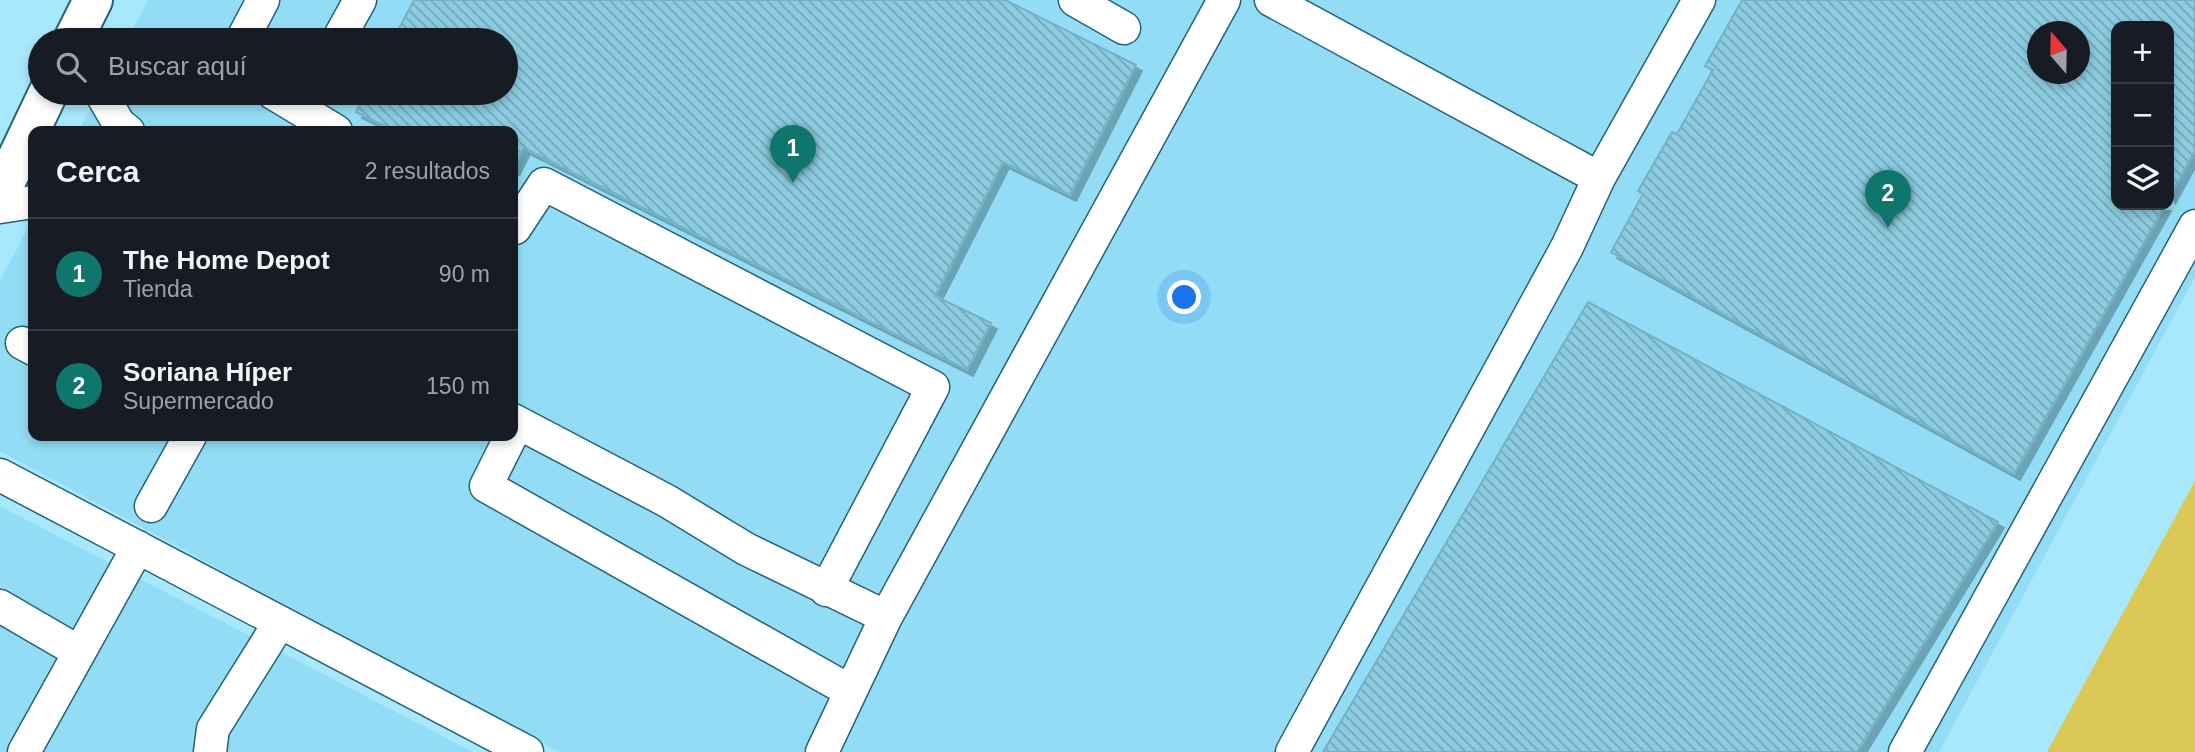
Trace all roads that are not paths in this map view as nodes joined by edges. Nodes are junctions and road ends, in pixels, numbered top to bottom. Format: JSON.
{"nodes":[{"id":1,"x":264,"y":0,"type":"edge"},
{"id":2,"x":360,"y":0,"type":"edge"},
{"id":3,"x":1075,"y":0,"type":"edge"},
{"id":4,"x":1224,"y":0,"type":"edge"},
{"id":5,"x":1271,"y":0,"type":"edge"},
{"id":6,"x":1699,"y":0,"type":"edge"},
{"id":7,"x":249,"y":28,"type":"edge"},
{"id":8,"x":345,"y":28,"type":"edge"},
{"id":9,"x":1124,"y":28,"type":"dead end"},
{"id":10,"x":42,"y":105,"type":"edge"},
{"id":11,"x":108,"y":105,"type":"edge"},
{"id":12,"x":298,"y":111,"type":"edge"},
{"id":13,"x":32,"y":126,"type":"edge"},
{"id":14,"x":122,"y":126,"type":"edge"},
{"id":15,"x":326,"y":126,"type":"edge"},
{"id":16,"x":28,"y":135,"type":"edge"},
{"id":17,"x":1599,"y":178,"type":"junction"},
{"id":18,"x":0,"y":194,"type":"edge"},
{"id":19,"x":28,"y":203,"type":"edge"},
{"id":20,"x":0,"y":207,"type":"edge"},
{"id":21,"x":518,"y":223,"type":"edge"},
{"id":22,"x":2195,"y":226,"type":"edge"},
{"id":23,"x":518,"y":429,"type":"edge"},
{"id":24,"x":187,"y":441,"type":"edge"},
{"id":25,"x":507,"y":441,"type":"edge"},
{"id":26,"x":0,"y":475,"type":"edge"},
{"id":27,"x":151,"y":506,"type":"dead end"},
{"id":28,"x":138,"y":547,"type":"junction"},
{"id":29,"x":826,"y":590,"type":"junction"},
{"id":30,"x":0,"y":606,"type":"edge"},
{"id":31,"x":886,"y":617,"type":"junction"},
{"id":32,"x":280,"y":622,"type":"junction"},
{"id":33,"x":79,"y":652,"type":"junction"},
{"id":34,"x":850,"y":691,"type":"junction"},
{"id":35,"x":24,"y":752,"type":"edge"},
{"id":36,"x":210,"y":752,"type":"edge"},
{"id":37,"x":527,"y":752,"type":"edge"},
{"id":38,"x":822,"y":752,"type":"edge"},
{"id":39,"x":1292,"y":752,"type":"edge"},
{"id":40,"x":1905,"y":752,"type":"edge"}],
"edges":[{"from":1,"to":7,"type":"lane"},
{"from":2,"to":8,"type":"lane"},
{"from":3,"to":9,"type":"lane"},
{"from":4,"to":31,"type":"lane"},
{"from":5,"to":17,"type":"lane"},
{"from":6,"to":17,"type":"lane"},
{"from":10,"to":13,"type":"highway"},
{"from":11,"to":14,"type":"lane"},
{"from":12,"to":15,"type":"lane"},
{"from":16,"to":18,"type":"highway"},
{"from":17,"to":39,"type":"lane"},
{"from":19,"to":20,"type":"lane"},
{"from":21,"to":29,"type":"lane"},
{"from":22,"to":40,"type":"lane"},
{"from":23,"to":29,"type":"lane"},
{"from":24,"to":27,"type":"lane"},
{"from":25,"to":34,"type":"lane"},
{"from":26,"to":28,"type":"lane"},
{"from":28,"to":32,"type":"lane"},
{"from":28,"to":33,"type":"lane"},
{"from":29,"to":31,"type":"lane"},
{"from":30,"to":33,"type":"lane"},
{"from":31,"to":34,"type":"lane"},
{"from":32,"to":36,"type":"lane"},
{"from":32,"to":37,"type":"lane"},
{"from":33,"to":35,"type":"lane"},
{"from":34,"to":38,"type":"lane"}]}
